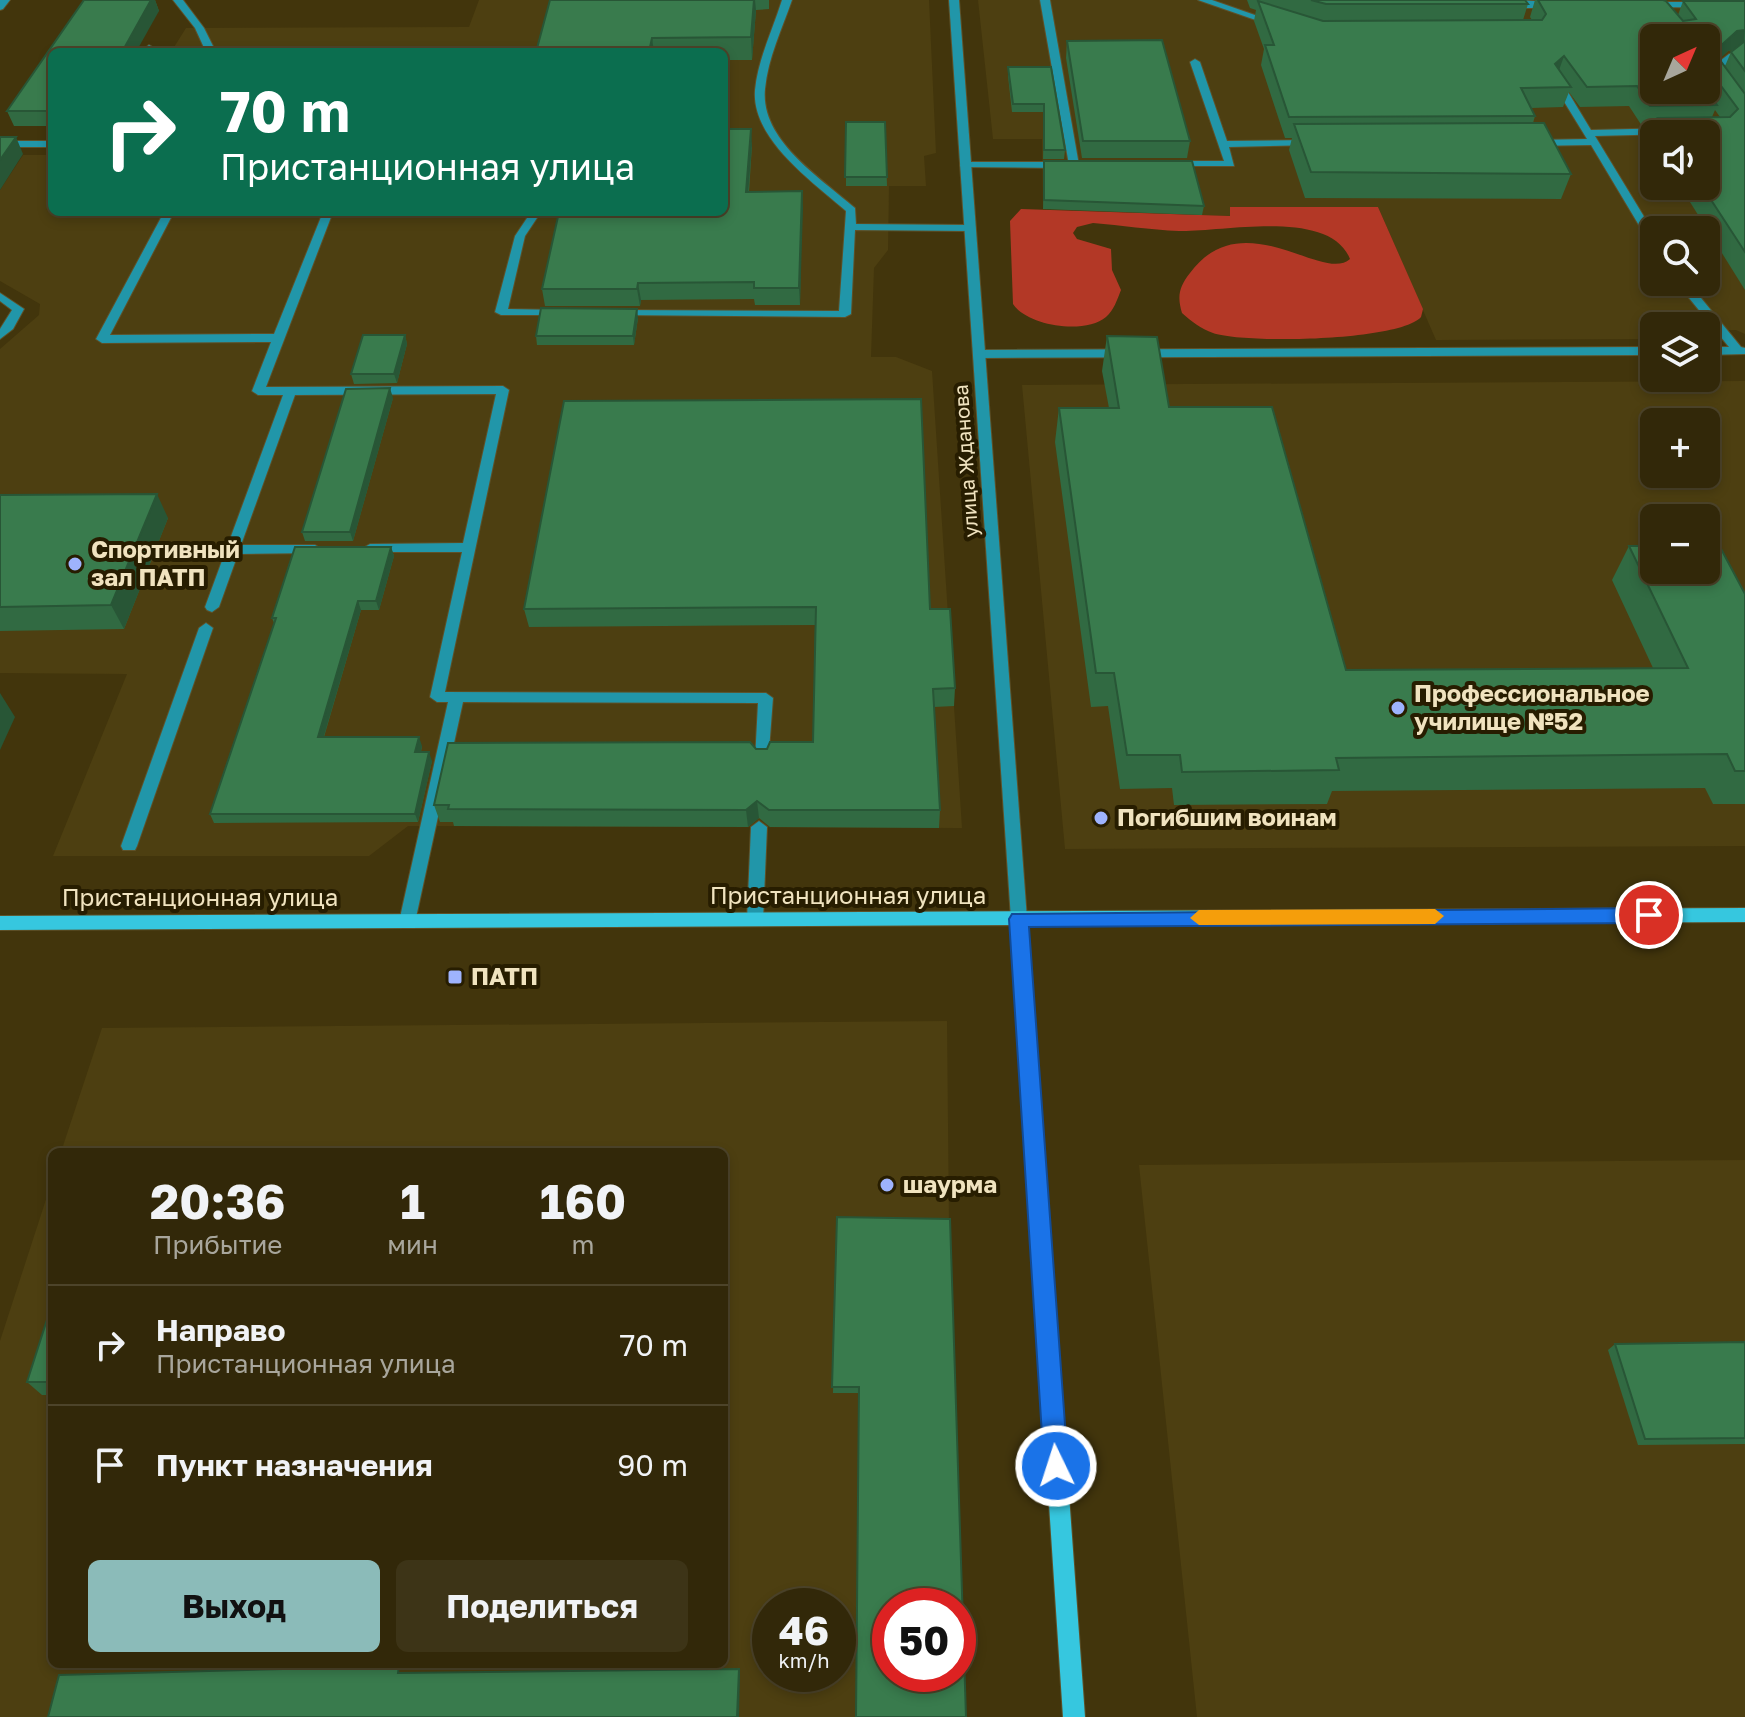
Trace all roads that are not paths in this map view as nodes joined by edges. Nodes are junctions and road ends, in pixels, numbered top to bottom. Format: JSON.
{"nodes":[{"id":1,"x":5,"y":0,"type":"edge"},
{"id":2,"x":178,"y":0,"type":"edge"},
{"id":3,"x":787,"y":0,"type":"edge"},
{"id":4,"x":954,"y":0,"type":"edge"},
{"id":5,"x":1045,"y":0,"type":"edge"},
{"id":6,"x":1203,"y":0,"type":"edge"},
{"id":7,"x":1570,"y":5,"type":"edge"},
{"id":8,"x":1633,"y":5,"type":"edge"},
{"id":9,"x":1745,"y":5,"type":"edge"},
{"id":10,"x":1520,"y":6,"type":"edge"},
{"id":11,"x":0,"y":7,"type":"edge"},
{"id":12,"x":1279,"y":24,"type":"edge"},
{"id":13,"x":208,"y":48,"type":"edge"},
{"id":14,"x":1745,"y":54,"type":"edge"},
{"id":15,"x":1195,"y":62,"type":"dead end"},
{"id":16,"x":1556,"y":82,"type":"edge"},
{"id":17,"x":1729,"y":93,"type":"edge"},
{"id":18,"x":755,"y":130,"type":"dead end"},
{"id":19,"x":770,"y":130,"type":"junction"},
{"id":20,"x":1640,"y":134,"type":"edge"},
{"id":21,"x":1591,"y":137,"type":"junction"},
{"id":22,"x":1316,"y":143,"type":"edge"},
{"id":23,"x":1516,"y":143,"type":"edge"},
{"id":24,"x":0,"y":144,"type":"edge"},
{"id":25,"x":48,"y":144,"type":"edge"},
{"id":26,"x":1223,"y":144,"type":"junction"},
{"id":27,"x":965,"y":165,"type":"junction"},
{"id":28,"x":1074,"y":165,"type":"junction"},
{"id":29,"x":1090,"y":165,"type":"edge"},
{"id":30,"x":1152,"y":165,"type":"edge"},
{"id":31,"x":167,"y":216,"type":"edge"},
{"id":32,"x":326,"y":216,"type":"edge"},
{"id":33,"x":533,"y":216,"type":"edge"},
{"id":34,"x":1640,"y":219,"type":"edge"},
{"id":35,"x":850,"y":227,"type":"junction"},
{"id":36,"x":970,"y":228,"type":"junction"},
{"id":37,"x":0,"y":296,"type":"edge"},
{"id":38,"x":1694,"y":296,"type":"edge"},
{"id":39,"x":579,"y":313,"type":"edge"},
{"id":40,"x":611,"y":313,"type":"edge"},
{"id":41,"x":0,"y":335,"type":"edge"},
{"id":42,"x":278,"y":338,"type":"junction"},
{"id":43,"x":1640,"y":351,"type":"edge"},
{"id":44,"x":1720,"y":351,"type":"edge"},
{"id":45,"x":1742,"y":351,"type":"edge"},
{"id":46,"x":979,"y":354,"type":"junction"},
{"id":47,"x":290,"y":391,"type":"junction"},
{"id":48,"x":469,"y":547,"type":"junction"},
{"id":49,"x":359,"y":548,"type":"edge"},
{"id":50,"x":327,"y":549,"type":"edge"},
{"id":51,"x":233,"y":550,"type":"junction"},
{"id":52,"x":212,"y":607,"type":"dead end"},
{"id":53,"x":206,"y":628,"type":"dead end"},
{"id":54,"x":457,"y":697,"type":"junction"},
{"id":55,"x":763,"y":760,"type":"edge"},
{"id":56,"x":759,"y":827,"type":"edge"},
{"id":57,"x":129,"y":846,"type":"dead end"},
{"id":58,"x":1745,"y":915,"type":"edge"},
{"id":59,"x":1019,"y":919,"type":"junction"},
{"id":60,"x":755,"y":920,"type":"junction"},
{"id":61,"x":407,"y":922,"type":"junction"},
{"id":62,"x":0,"y":923,"type":"edge"},
{"id":63,"x":1074,"y":1717,"type":"edge"}],
"edges":[{"from":1,"to":11,"type":"street"},
{"from":2,"to":13,"type":"street"},
{"from":3,"to":19,"type":"street"},
{"from":4,"to":27,"type":"street","name":"улица Жданова"},
{"from":5,"to":28,"type":"street"},
{"from":6,"to":12,"type":"street"},
{"from":7,"to":10,"type":"street"},
{"from":8,"to":9,"type":"street"},
{"from":14,"to":17,"type":"street"},
{"from":15,"to":26,"type":"street"},
{"from":16,"to":21,"type":"street"},
{"from":18,"to":19,"type":"street"},
{"from":19,"to":35,"type":"street"},
{"from":20,"to":21,"type":"street"},
{"from":21,"to":23,"type":"street"},
{"from":21,"to":34,"type":"street"},
{"from":22,"to":26,"type":"street"},
{"from":24,"to":25,"type":"street"},
{"from":26,"to":30,"type":"street"},
{"from":27,"to":28,"type":"street"},
{"from":27,"to":36,"type":"street","name":"улица Жданова"},
{"from":28,"to":29,"type":"street"},
{"from":31,"to":42,"type":"street"},
{"from":32,"to":42,"type":"street"},
{"from":33,"to":39,"type":"street"},
{"from":35,"to":36,"type":"street"},
{"from":35,"to":40,"type":"street"},
{"from":36,"to":46,"type":"street","name":"улица Жданова"},
{"from":37,"to":41,"type":"street"},
{"from":38,"to":45,"type":"street"},
{"from":42,"to":47,"type":"street"},
{"from":43,"to":46,"type":"street"},
{"from":44,"to":45,"type":"street"},
{"from":46,"to":59,"type":"street","name":"улица Жданова"},
{"from":47,"to":48,"type":"street"},
{"from":47,"to":51,"type":"street"},
{"from":48,"to":49,"type":"street"},
{"from":48,"to":54,"type":"street"},
{"from":50,"to":51,"type":"street"},
{"from":51,"to":52,"type":"street"},
{"from":53,"to":57,"type":"street"},
{"from":54,"to":55,"type":"street"},
{"from":54,"to":61,"type":"street"},
{"from":56,"to":60,"type":"street"},
{"from":58,"to":59,"type":"main road","name":"Пристанционная улица"},
{"from":59,"to":60,"type":"main road","name":"Пристанционная улица"},
{"from":59,"to":63,"type":"main road"},
{"from":60,"to":61,"type":"main road","name":"Пристанционная улица"},
{"from":61,"to":62,"type":"main road","name":"Пристанционная улица"}]}
